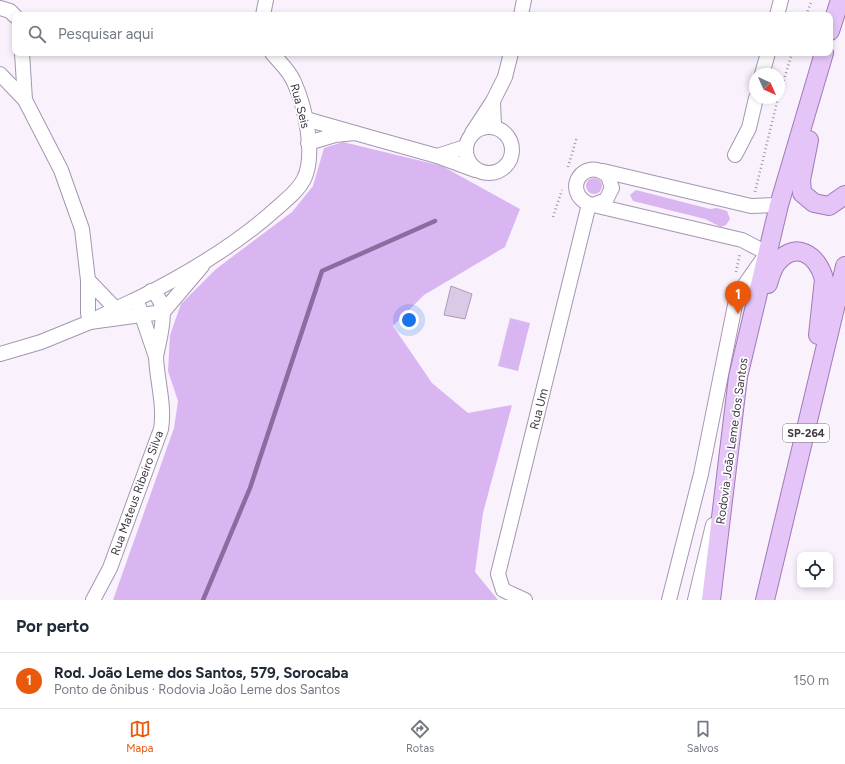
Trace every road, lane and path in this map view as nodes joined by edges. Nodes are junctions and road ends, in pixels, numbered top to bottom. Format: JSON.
{"nodes":[{"id":1,"x":266,"y":0,"type":"edge"},
{"id":2,"x":524,"y":0,"type":"edge"},
{"id":3,"x":781,"y":0,"type":"edge"},
{"id":4,"x":812,"y":0,"type":"edge"},
{"id":5,"x":840,"y":0,"type":"edge"},
{"id":6,"x":0,"y":8,"type":"edge"},
{"id":7,"x":264,"y":12,"type":"edge"},
{"id":8,"x":522,"y":12,"type":"edge"},
{"id":9,"x":778,"y":12,"type":"edge"},
{"id":10,"x":807,"y":12,"type":"edge"},
{"id":11,"x":12,"y":14,"type":"edge"},
{"id":12,"x":833,"y":23,"type":"edge"},
{"id":13,"x":22,"y":56,"type":"edge"},
{"id":14,"x":275,"y":56,"type":"edge"},
{"id":15,"x":510,"y":56,"type":"edge"},
{"id":16,"x":767,"y":56,"type":"edge"},
{"id":17,"x":791,"y":56,"type":"edge"},
{"id":18,"x":824,"y":56,"type":"edge"},
{"id":19,"x":824,"y":56,"type":"edge"},
{"id":20,"x":764,"y":68,"type":"edge"},
{"id":21,"x":0,"y":74,"type":"edge"},
{"id":22,"x":785,"y":76,"type":"edge"},
{"id":23,"x":25,"y":100,"type":"junction"},
{"id":24,"x":493,"y":100,"type":"junction"},
{"id":25,"x":755,"y":104,"type":"edge"},
{"id":26,"x":306,"y":119,"type":"junction"},
{"id":27,"x":494,"y":127,"type":"junction"},
{"id":28,"x":354,"y":133,"type":"junction"},
{"id":29,"x":472,"y":133,"type":"junction"},
{"id":30,"x":308,"y":143,"type":"junction"},
{"id":31,"x":465,"y":147,"type":"junction"},
{"id":32,"x":735,"y":155,"type":"dead end"},
{"id":33,"x":437,"y":156,"type":"junction"},
{"id":34,"x":477,"y":171,"type":"junction"},
{"id":35,"x":603,"y":171,"type":"junction"},
{"id":36,"x":845,"y":195,"type":"edge"},
{"id":37,"x":591,"y":205,"type":"junction"},
{"id":38,"x":779,"y":205,"type":"junction"},
{"id":39,"x":767,"y":254,"type":"junction"},
{"id":40,"x":208,"y":259,"type":"junction"},
{"id":41,"x":845,"y":266,"type":"edge"},
{"id":42,"x":88,"y":280,"type":"junction"},
{"id":43,"x":146,"y":294,"type":"junction"},
{"id":44,"x":115,"y":308,"type":"junction"},
{"id":45,"x":163,"y":312,"type":"junction"},
{"id":46,"x":141,"y":316,"type":"junction"},
{"id":47,"x":90,"y":322,"type":"junction"},
{"id":48,"x":0,"y":354,"type":"edge"},
{"id":49,"x":156,"y":357,"type":"junction"},
{"id":50,"x":742,"y":360,"type":"junction"},
{"id":51,"x":804,"y":439,"type":"junction"},
{"id":52,"x":728,"y":462,"type":"junction"},
{"id":53,"x":92,"y":600,"type":"edge"},
{"id":54,"x":525,"y":600,"type":"edge"},
{"id":55,"x":669,"y":600,"type":"edge"},
{"id":56,"x":695,"y":600,"type":"edge"},
{"id":57,"x":711,"y":600,"type":"edge"},
{"id":58,"x":765,"y":600,"type":"edge"}],
"edges":[{"from":1,"to":7,"type":"street"},
{"from":2,"to":8,"type":"street"},
{"from":3,"to":9,"type":"street"},
{"from":4,"to":10,"type":"path"},
{"from":5,"to":12,"type":"main road"},
{"from":6,"to":11,"type":"street"},
{"from":13,"to":23,"type":"street"},
{"from":14,"to":26,"type":"street","name":"Rua Seis"},
{"from":15,"to":24,"type":"street"},
{"from":16,"to":20,"type":"street"},
{"from":17,"to":22,"type":"path"},
{"from":18,"to":36,"type":"main road"},
{"from":19,"to":38,"type":"main road","name":"Rodovia João Leme dos Santos"},
{"from":21,"to":23,"type":"street"},
{"from":23,"to":42,"type":"street"},
{"from":24,"to":27,"type":"street"},
{"from":24,"to":29,"type":"street"},
{"from":25,"to":32,"type":"street"},
{"from":26,"to":28,"type":"street"},
{"from":26,"to":30,"type":"street","name":"Rua Seis"},
{"from":27,"to":29,"type":"street"},
{"from":27,"to":34,"type":"street"},
{"from":28,"to":30,"type":"street"},
{"from":28,"to":33,"type":"street"},
{"from":29,"to":31,"type":"street"},
{"from":30,"to":40,"type":"street"},
{"from":31,"to":33,"type":"street"},
{"from":31,"to":34,"type":"street"},
{"from":33,"to":34,"type":"street"},
{"from":35,"to":37,"type":"street"},
{"from":35,"to":37,"type":"street"},
{"from":35,"to":38,"type":"street"},
{"from":37,"to":39,"type":"street"},
{"from":37,"to":54,"type":"street","name":"Rua Um"},
{"from":38,"to":39,"type":"main road","name":"Rodovia João Leme dos Santos"},
{"from":39,"to":50,"type":"main road","name":"Rodovia João Leme dos Santos"},
{"from":39,"to":55,"type":"street"},
{"from":40,"to":43,"type":"street"},
{"from":40,"to":45,"type":"street"},
{"from":41,"to":51,"type":"main road","number":"SP-264"},
{"from":42,"to":44,"type":"street"},
{"from":42,"to":47,"type":"street"},
{"from":43,"to":44,"type":"street"},
{"from":43,"to":45,"type":"street"},
{"from":43,"to":46,"type":"street","name":"Rua Mateus Ribeiro Silva"},
{"from":44,"to":47,"type":"street"},
{"from":45,"to":46,"type":"street"},
{"from":45,"to":49,"type":"street","name":"Rua Mateus Ribeiro Silva"},
{"from":46,"to":47,"type":"street"},
{"from":46,"to":49,"type":"street","name":"Rua Mateus Ribeiro Silva"},
{"from":47,"to":48,"type":"street"},
{"from":49,"to":53,"type":"street","name":"Rua Mateus Ribeiro Silva"},
{"from":50,"to":51,"type":"main road"},
{"from":50,"to":52,"type":"main road","name":"Rodovia João Leme dos Santos"},
{"from":51,"to":58,"type":"main road","number":"SP-264"},
{"from":52,"to":56,"type":"street"},
{"from":52,"to":57,"type":"main road","name":"Rodovia João Leme dos Santos"}]}
